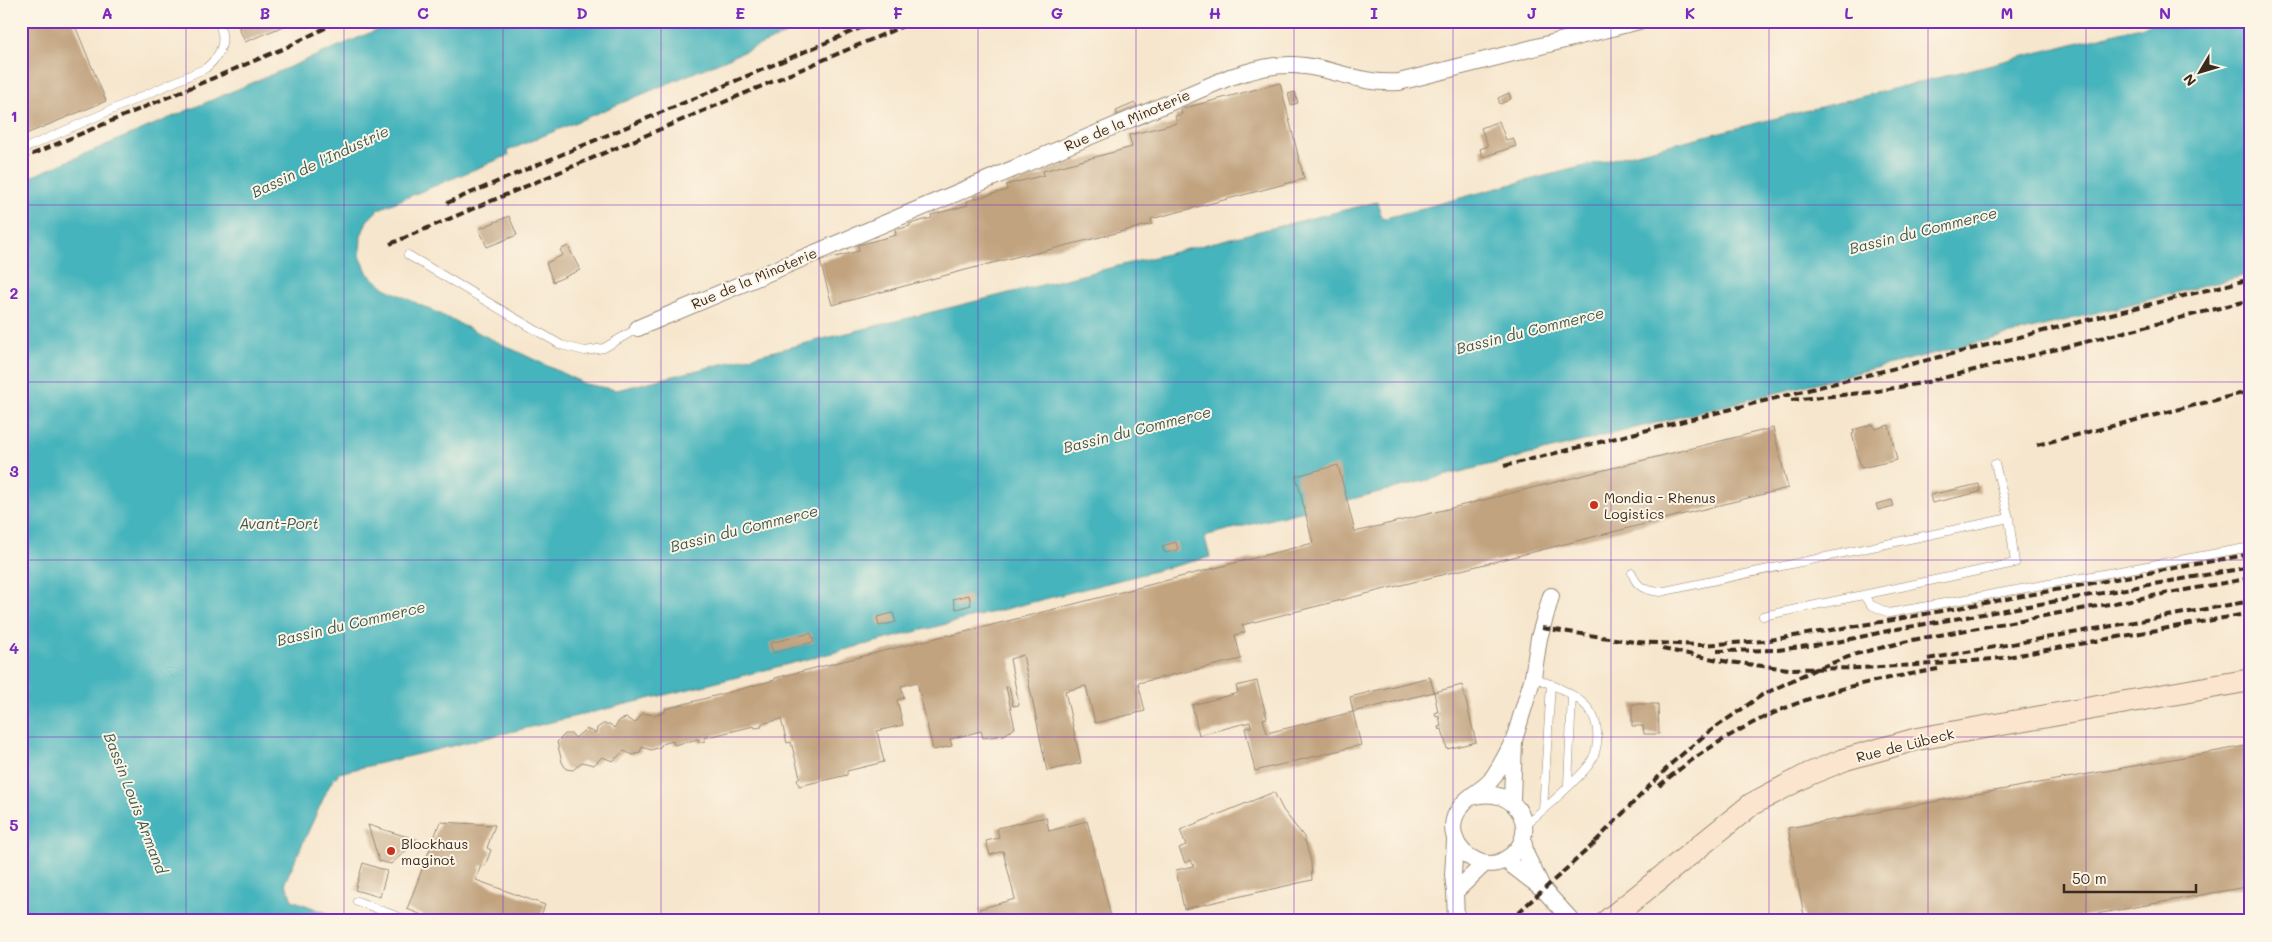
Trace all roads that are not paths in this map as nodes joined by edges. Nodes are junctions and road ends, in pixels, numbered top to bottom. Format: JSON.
{"nodes":[{"id":1,"x":218,"y":21,"type":"edge"},
{"id":2,"x":1639,"y":21,"type":"edge"},
{"id":3,"x":21,"y":150,"type":"edge"},
{"id":4,"x":408,"y":255,"type":"dead end"},
{"id":5,"x":638,"y":328,"type":"joint"},
{"id":6,"x":1995,"y":464,"type":"dead end"},
{"id":7,"x":2009,"y":518,"type":"junction"},
{"id":8,"x":2251,"y":547,"type":"edge"},
{"id":9,"x":1632,"y":574,"type":"dead end"},
{"id":10,"x":1863,"y":595,"type":"junction"},
{"id":11,"x":1551,"y":596,"type":"dead end"},
{"id":12,"x":1763,"y":616,"type":"dead end"},
{"id":13,"x":1533,"y":677,"type":"junction"},
{"id":14,"x":2251,"y":680,"type":"edge"},
{"id":15,"x":1551,"y":684,"type":"junction"},
{"id":16,"x":1572,"y":695,"type":"junction"},
{"id":17,"x":1514,"y":740,"type":"junction"},
{"id":18,"x":1568,"y":785,"type":"junction"},
{"id":19,"x":1471,"y":797,"type":"junction"},
{"id":20,"x":1512,"y":801,"type":"junction"},
{"id":21,"x":1543,"y":810,"type":"junction"},
{"id":22,"x":1524,"y":833,"type":"junction"},
{"id":23,"x":1455,"y":841,"type":"junction"},
{"id":24,"x":1506,"y":860,"type":"junction"},
{"id":25,"x":1484,"y":864,"type":"junction"},
{"id":26,"x":1543,"y":889,"type":"junction"},
{"id":27,"x":1455,"y":892,"type":"junction"},
{"id":28,"x":357,"y":901,"type":"dead end"},
{"id":29,"x":409,"y":921,"type":"edge"},
{"id":30,"x":1456,"y":921,"type":"edge"},
{"id":31,"x":1572,"y":921,"type":"edge"},
{"id":32,"x":1606,"y":921,"type":"edge"}],
"edges":[{"from":1,"to":3,"type":"lane"},
{"from":2,"to":5,"type":"street","name":"Rue de la Minoterie"},
{"from":4,"to":5,"type":"lane"},
{"from":6,"to":7,"type":"lane"},
{"from":7,"to":9,"type":"lane"},
{"from":7,"to":10,"type":"lane"},
{"from":8,"to":10,"type":"lane"},
{"from":10,"to":12,"type":"lane"},
{"from":11,"to":13,"type":"street"},
{"from":13,"to":15,"type":"lane"},
{"from":13,"to":17,"type":"street"},
{"from":14,"to":32,"type":"main road","name":"Rue de Lübeck"},
{"from":15,"to":16,"type":"lane"},
{"from":15,"to":21,"type":"lane"},
{"from":16,"to":18,"type":"lane"},
{"from":16,"to":18,"type":"lane"},
{"from":17,"to":19,"type":"street"},
{"from":17,"to":20,"type":"street"},
{"from":18,"to":21,"type":"lane"},
{"from":19,"to":20,"type":"street"},
{"from":19,"to":23,"type":"street"},
{"from":20,"to":22,"type":"street"},
{"from":21,"to":22,"type":"lane"},
{"from":22,"to":24,"type":"street"},
{"from":22,"to":26,"type":"street"},
{"from":23,"to":25,"type":"street"},
{"from":23,"to":27,"type":"street"},
{"from":24,"to":25,"type":"street"},
{"from":24,"to":26,"type":"street"},
{"from":25,"to":27,"type":"street"},
{"from":26,"to":31,"type":"street"},
{"from":27,"to":30,"type":"street"},
{"from":28,"to":29,"type":"lane"}]}
